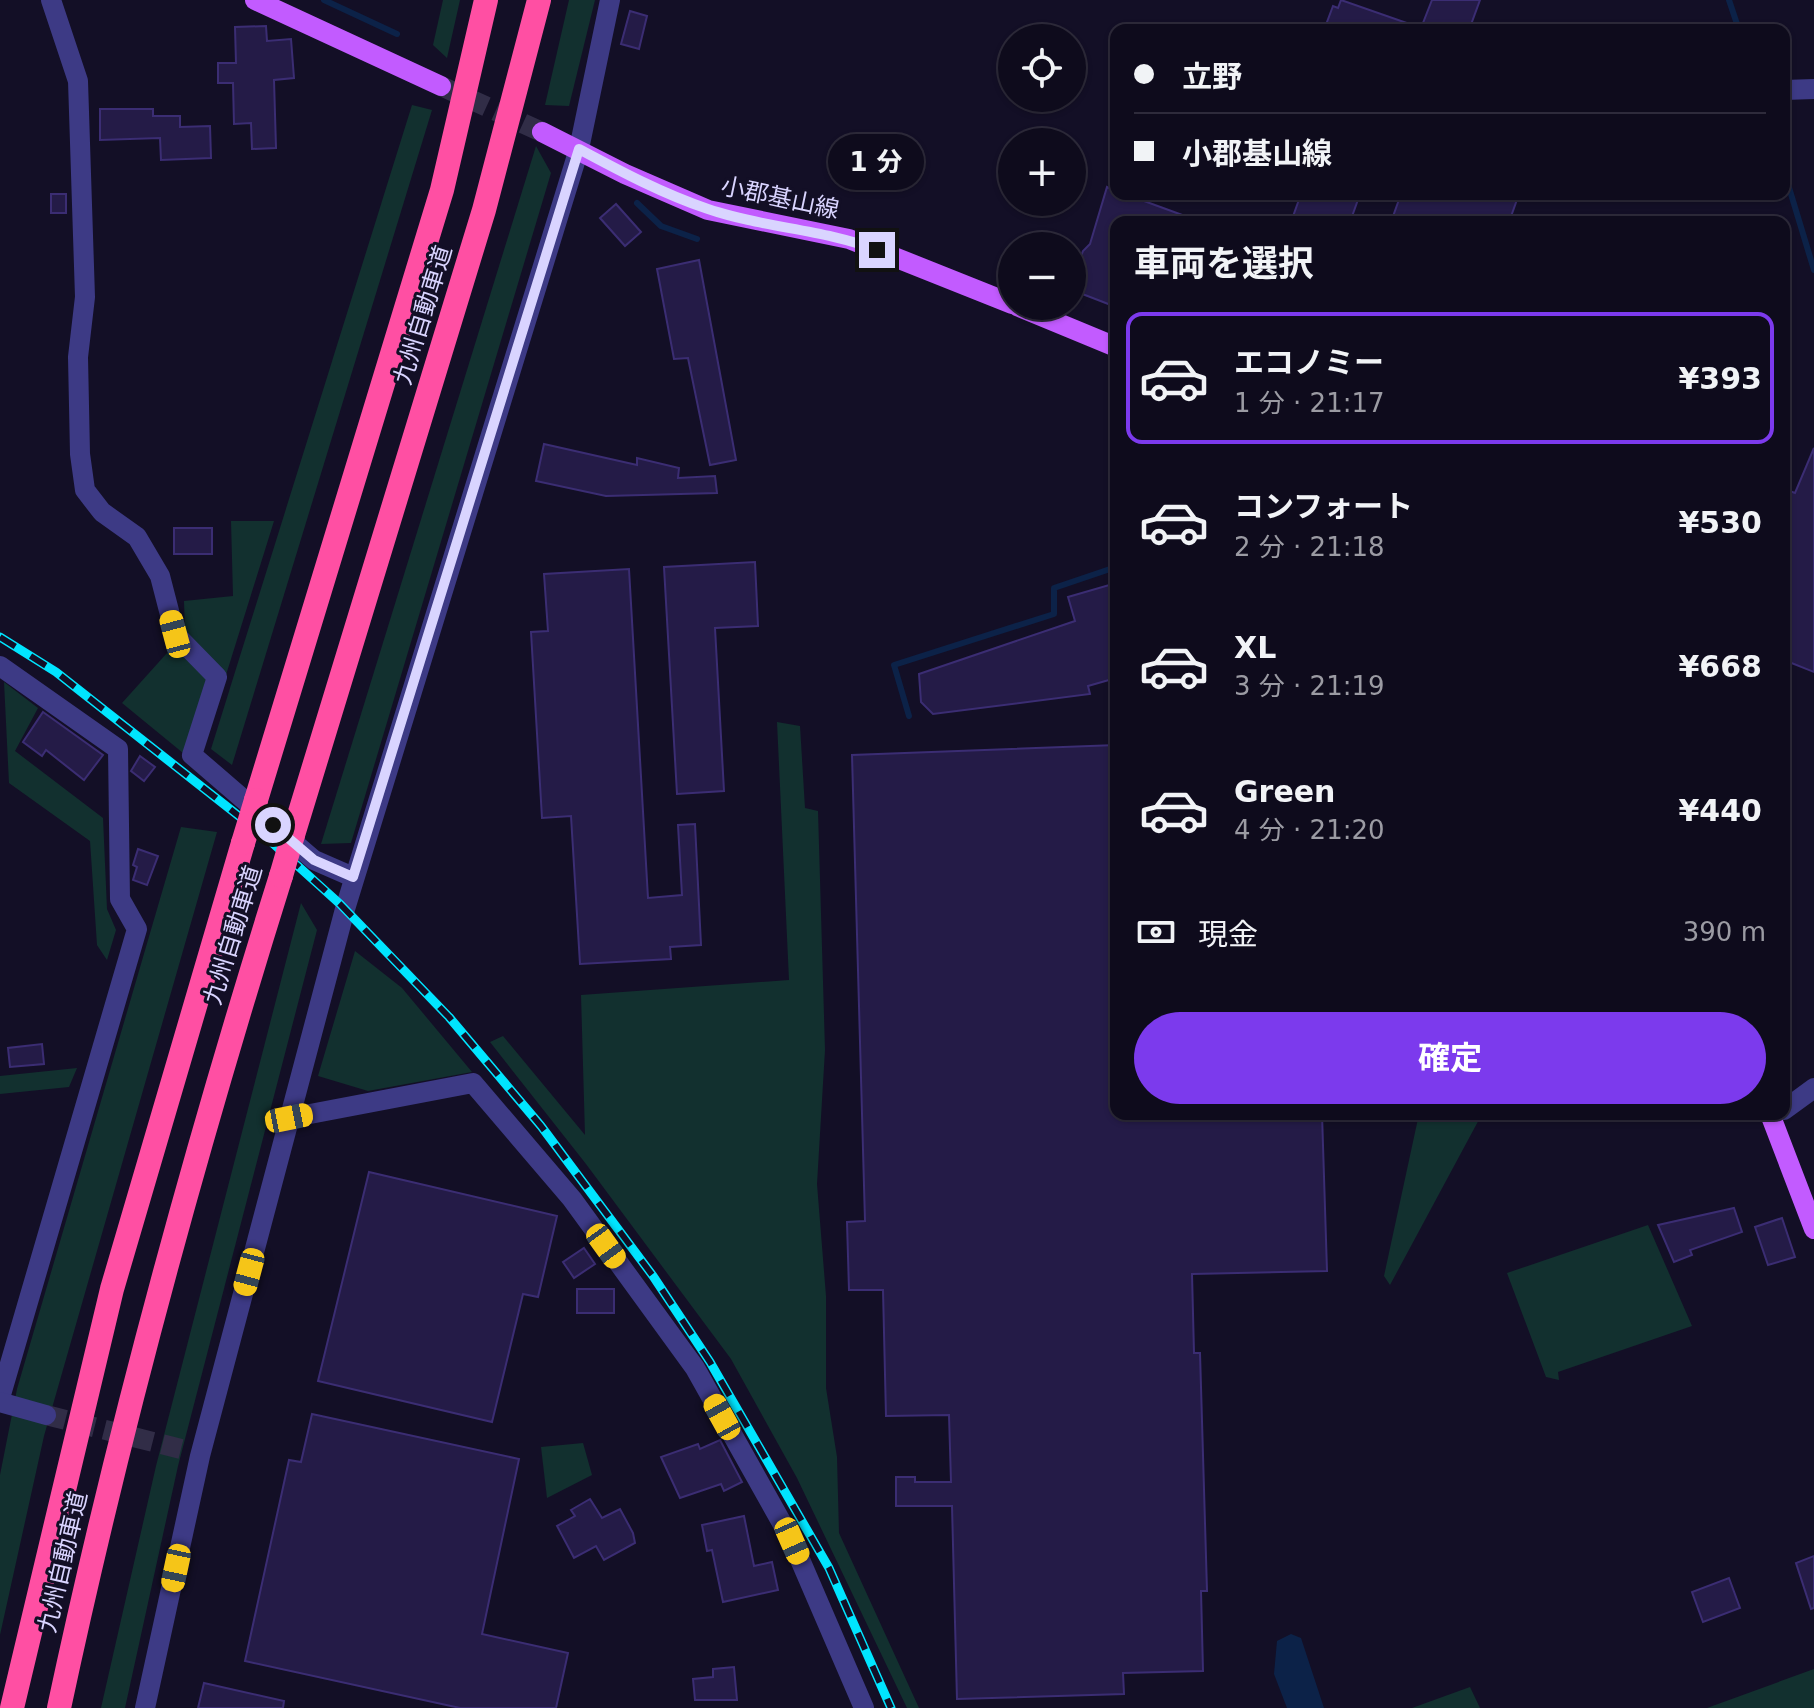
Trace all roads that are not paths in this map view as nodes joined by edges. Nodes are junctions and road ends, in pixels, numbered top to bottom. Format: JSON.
{"nodes":[{"id":1,"x":51,"y":0,"type":"edge"},
{"id":2,"x":255,"y":0,"type":"edge"},
{"id":3,"x":486,"y":0,"type":"edge"},
{"id":4,"x":539,"y":0,"type":"edge"},
{"id":5,"x":610,"y":0,"type":"edge"},
{"id":6,"x":441,"y":86,"type":"tunnel mouth"},
{"id":7,"x":1814,"y":89,"type":"edge"},
{"id":8,"x":1790,"y":90,"type":"edge"},
{"id":9,"x":542,"y":132,"type":"tunnel mouth"},
{"id":10,"x":579,"y":149,"type":"junction"},
{"id":11,"x":998,"y":298,"type":"edge"},
{"id":12,"x":1051,"y":320,"type":"edge"},
{"id":13,"x":1110,"y":345,"type":"edge"},
{"id":14,"x":0,"y":666,"type":"edge"},
{"id":15,"x":353,"y":877,"type":"junction"},
{"id":16,"x":1814,"y":1088,"type":"edge"},
{"id":17,"x":1790,"y":1104,"type":"edge"},
{"id":18,"x":289,"y":1118,"type":"junction"},
{"id":19,"x":1778,"y":1120,"type":"edge"},
{"id":20,"x":1814,"y":1229,"type":"edge"},
{"id":21,"x":0,"y":1400,"type":"edge"},
{"id":22,"x":46,"y":1415,"type":"tunnel mouth"},
{"id":23,"x":12,"y":1708,"type":"edge"},
{"id":24,"x":59,"y":1708,"type":"edge"},
{"id":25,"x":145,"y":1708,"type":"edge"},
{"id":26,"x":864,"y":1708,"type":"edge"}],
"edges":[{"from":1,"to":15,"type":"street"},
{"from":2,"to":6,"type":"main road"},
{"from":3,"to":23,"type":"highway","name":"九州自動車道","bridge":true},
{"from":4,"to":24,"type":"highway","name":"九州自動車道","bridge":true},
{"from":5,"to":10,"type":"street"},
{"from":7,"to":8,"type":"street"},
{"from":9,"to":10,"type":"main road","name":"小郡基山線"},
{"from":10,"to":11,"type":"main road","name":"小郡基山線"},
{"from":10,"to":15,"type":"street"},
{"from":12,"to":13,"type":"main road","name":"小郡基山線"},
{"from":14,"to":21,"type":"street"},
{"from":15,"to":18,"type":"street"},
{"from":16,"to":17,"type":"street"},
{"from":18,"to":25,"type":"street"},
{"from":18,"to":26,"type":"street"},
{"from":19,"to":20,"type":"main road"},
{"from":21,"to":22,"type":"street"}]}
